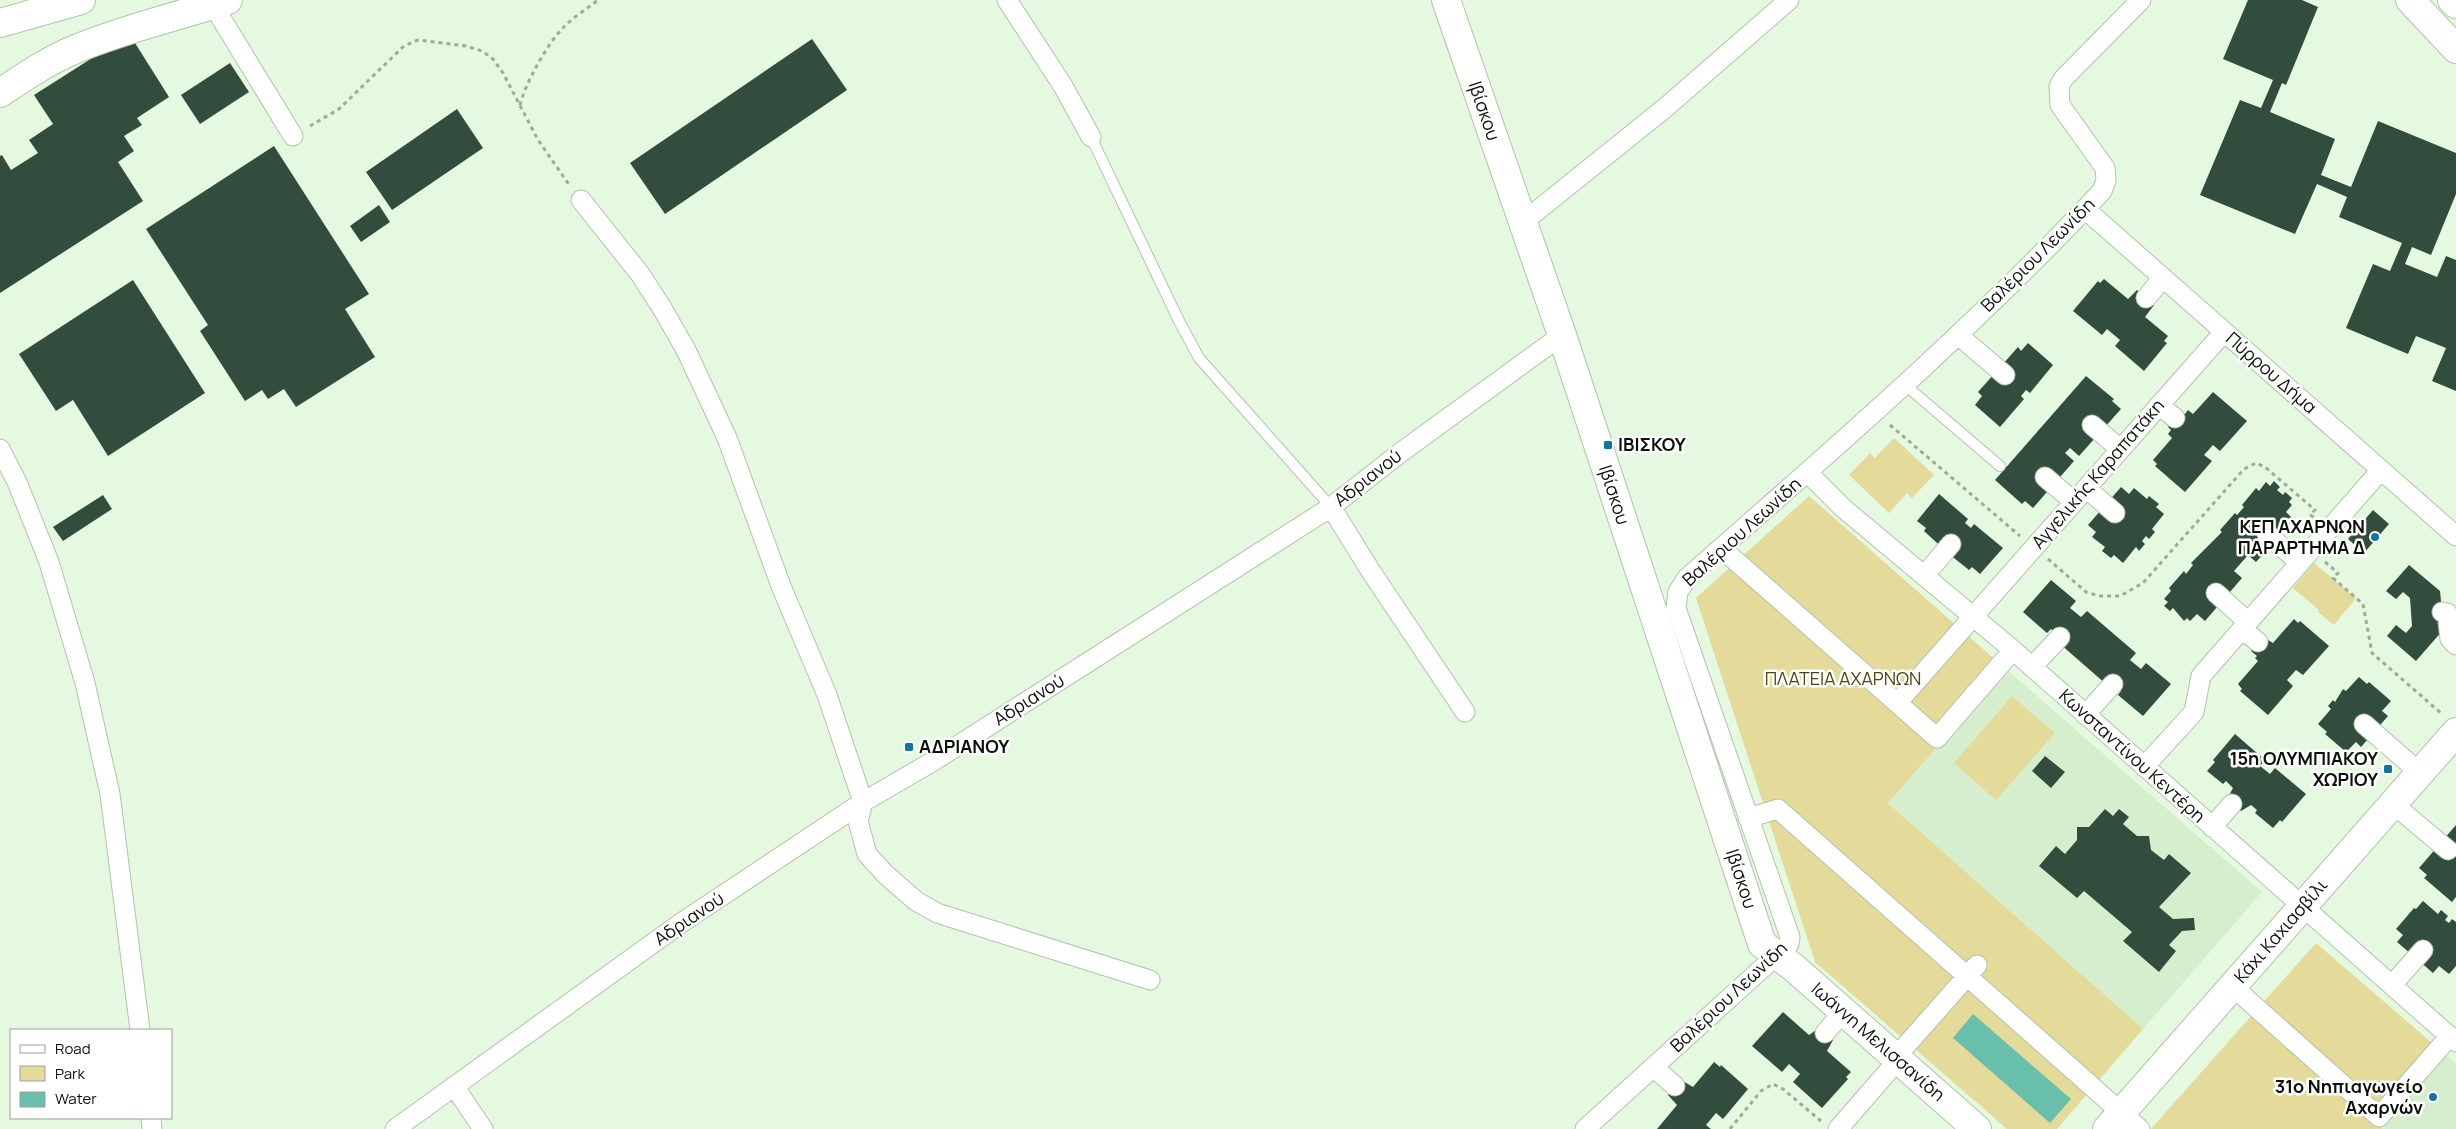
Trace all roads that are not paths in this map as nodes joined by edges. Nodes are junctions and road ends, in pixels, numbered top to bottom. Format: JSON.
{"nodes":[{"id":1,"x":81,"y":0,"type":"edge"},
{"id":2,"x":1007,"y":0,"type":"edge"},
{"id":3,"x":1446,"y":0,"type":"edge"},
{"id":4,"x":1789,"y":0,"type":"edge"},
{"id":5,"x":2141,"y":0,"type":"edge"},
{"id":6,"x":2410,"y":0,"type":"edge"},
{"id":7,"x":2452,"y":0,"type":"edge"},
{"id":8,"x":221,"y":2,"type":"edge"},
{"id":9,"x":2456,"y":4,"type":"edge"},
{"id":10,"x":0,"y":23,"type":"edge"},
{"id":11,"x":2456,"y":49,"type":"edge"},
{"id":12,"x":0,"y":93,"type":"edge"},
{"id":13,"x":293,"y":136,"type":"road end"},
{"id":14,"x":1091,"y":137,"type":"joint"},
{"id":15,"x":581,"y":200,"type":"road end"},
{"id":16,"x":2085,"y":210,"type":"junction"},
{"id":17,"x":1524,"y":222,"type":"junction"},
{"id":18,"x":2163,"y":278,"type":"junction"},
{"id":19,"x":2146,"y":298,"type":"dead end"},
{"id":20,"x":2224,"y":332,"type":"junction"},
{"id":21,"x":1562,"y":335,"type":"junction"},
{"id":22,"x":1958,"y":335,"type":"junction"},
{"id":23,"x":2005,"y":375,"type":"dead end"},
{"id":24,"x":1904,"y":384,"type":"junction"},
{"id":25,"x":2159,"y":405,"type":"junction"},
{"id":26,"x":2175,"y":418,"type":"dead end"},
{"id":27,"x":2092,"y":425,"type":"dead end"},
{"id":28,"x":0,"y":449,"type":"edge"},
{"id":29,"x":2120,"y":449,"type":"junction"},
{"id":30,"x":2000,"y":466,"type":"dead end"},
{"id":31,"x":2381,"y":470,"type":"junction"},
{"id":32,"x":1808,"y":472,"type":"junction"},
{"id":33,"x":2045,"y":477,"type":"dead end"},
{"id":34,"x":2080,"y":495,"type":"junction"},
{"id":35,"x":1331,"y":507,"type":"junction"},
{"id":36,"x":2115,"y":513,"type":"dead end"},
{"id":37,"x":2267,"y":534,"type":"dead end"},
{"id":38,"x":2456,"y":536,"type":"edge"},
{"id":39,"x":1951,"y":544,"type":"dead end"},
{"id":40,"x":1721,"y":548,"type":"junction"},
{"id":41,"x":2305,"y":556,"type":"junction"},
{"id":42,"x":1924,"y":576,"type":"junction"},
{"id":43,"x":2216,"y":593,"type":"dead end"},
{"id":44,"x":2442,"y":612,"type":"dead end"},
{"id":45,"x":1973,"y":616,"type":"junction"},
{"id":46,"x":2245,"y":625,"type":"junction"},
{"id":47,"x":2060,"y":636,"type":"dead end"},
{"id":48,"x":2258,"y":642,"type":"dead end"},
{"id":49,"x":2456,"y":645,"type":"edge"},
{"id":50,"x":2013,"y":650,"type":"junction"},
{"id":51,"x":2032,"y":667,"type":"junction"},
{"id":52,"x":2113,"y":684,"type":"dead end"},
{"id":53,"x":1897,"y":703,"type":"junction"},
{"id":54,"x":1465,"y":712,"type":"dead end"},
{"id":55,"x":2085,"y":715,"type":"junction"},
{"id":56,"x":2364,"y":724,"type":"dead end"},
{"id":57,"x":2451,"y":738,"type":"edge"},
{"id":58,"x":2144,"y":767,"type":"junction"},
{"id":59,"x":2420,"y":773,"type":"junction"},
{"id":60,"x":863,"y":802,"type":"junction"},
{"id":61,"x":2232,"y":804,"type":"dead end"},
{"id":62,"x":2393,"y":804,"type":"junction"},
{"id":63,"x":1748,"y":818,"type":"junction"},
{"id":64,"x":2212,"y":827,"type":"junction"},
{"id":65,"x":2448,"y":850,"type":"dead end"},
{"id":66,"x":2303,"y":906,"type":"junction"},
{"id":67,"x":2423,"y":950,"type":"dead end"},
{"id":68,"x":1777,"y":956,"type":"junction"},
{"id":69,"x":1972,"y":971,"type":"junction"},
{"id":70,"x":1150,"y":980,"type":"dead end"},
{"id":71,"x":2392,"y":985,"type":"junction"},
{"id":72,"x":2232,"y":986,"type":"junction"},
{"id":73,"x":1843,"y":1012,"type":"junction"},
{"id":74,"x":140,"y":1029,"type":"edge"},
{"id":75,"x":1825,"y":1033,"type":"dead end"},
{"id":76,"x":2454,"y":1040,"type":"edge"},
{"id":77,"x":1896,"y":1059,"type":"junction"},
{"id":78,"x":1653,"y":1067,"type":"junction"},
{"id":79,"x":454,"y":1086,"type":"junction"},
{"id":80,"x":1675,"y":1086,"type":"dead end"},
{"id":81,"x":2123,"y":1124,"type":"edge"},
{"id":82,"x":1835,"y":1127,"type":"edge"},
{"id":83,"x":395,"y":1129,"type":"edge"},
{"id":84,"x":483,"y":1129,"type":"edge"},
{"id":85,"x":1585,"y":1129,"type":"edge"},
{"id":86,"x":1976,"y":1129,"type":"edge"}],
"edges":[{"from":1,"to":10,"type":"street"},
{"from":2,"to":14,"type":"street"},
{"from":3,"to":17,"type":"street","name":"Ιβίσκου"},
{"from":4,"to":17,"type":"street"},
{"from":5,"to":16,"type":"street","name":"Βαλέριου Λεωνίδη"},
{"from":6,"to":11,"type":"street"},
{"from":7,"to":9,"type":"street"},
{"from":8,"to":12,"type":"street"},
{"from":8,"to":13,"type":"street"},
{"from":14,"to":35,"type":"lane"},
{"from":15,"to":60,"type":"street"},
{"from":16,"to":18,"type":"street","name":"Πύρρου Δήμα"},
{"from":16,"to":22,"type":"street","name":"Βαλέριου Λεωνίδη"},
{"from":17,"to":21,"type":"street","name":"Ιβίσκου"},
{"from":18,"to":19,"type":"street"},
{"from":18,"to":20,"type":"street","name":"Πύρρου Δήμα"},
{"from":20,"to":25,"type":"street","name":"Αγγελικής Καραπατάκη"},
{"from":20,"to":31,"type":"street","name":"Πύρρου Δήμα"},
{"from":21,"to":35,"type":"street","name":"Αδριανού"},
{"from":21,"to":68,"type":"street","name":"Ιβίσκου"},
{"from":22,"to":23,"type":"street"},
{"from":22,"to":24,"type":"street","name":"Βαλέριου Λεωνίδη"},
{"from":24,"to":30,"type":"lane"},
{"from":24,"to":32,"type":"street","name":"Βαλέριου Λεωνίδη"},
{"from":25,"to":26,"type":"street"},
{"from":25,"to":29,"type":"street","name":"Αγγελικής Καραπατάκη"},
{"from":27,"to":29,"type":"street"},
{"from":28,"to":74,"type":"street"},
{"from":29,"to":34,"type":"street","name":"Αγγελικής Καραπατάκη"},
{"from":31,"to":38,"type":"street","name":"Πύρρου Δήμα"},
{"from":31,"to":41,"type":"street"},
{"from":32,"to":40,"type":"street","name":"Βαλέριου Λεωνίδη"},
{"from":32,"to":42,"type":"street","name":"Κωνσταντίνου Κεντέρη"},
{"from":33,"to":34,"type":"street"},
{"from":34,"to":36,"type":"street"},
{"from":34,"to":45,"type":"street","name":"Αγγελικής Καραπατάκη"},
{"from":35,"to":54,"type":"street"},
{"from":35,"to":60,"type":"street","name":"Αδριανού"},
{"from":37,"to":41,"type":"street"},
{"from":39,"to":42,"type":"street"},
{"from":40,"to":53,"type":"street"},
{"from":40,"to":63,"type":"street","name":"Βαλέριου Λεωνίδη"},
{"from":41,"to":46,"type":"street"},
{"from":42,"to":45,"type":"street","name":"Κωνσταντίνου Κεντέρη"},
{"from":43,"to":46,"type":"street"},
{"from":44,"to":49,"type":"street"},
{"from":45,"to":50,"type":"street","name":"Κωνσταντίνου Κεντέρη"},
{"from":45,"to":53,"type":"street","name":"Αγγελικής Καραπατάκη"},
{"from":46,"to":48,"type":"street"},
{"from":46,"to":58,"type":"street"},
{"from":47,"to":51,"type":"street"},
{"from":50,"to":51,"type":"street","name":"Κωνσταντίνου Κεντέρη"},
{"from":50,"to":53,"type":"street"},
{"from":51,"to":55,"type":"street","name":"Κωνσταντίνου Κεντέρη"},
{"from":52,"to":55,"type":"street"},
{"from":55,"to":58,"type":"street","name":"Κωνσταντίνου Κεντέρη"},
{"from":56,"to":59,"type":"street"},
{"from":57,"to":59,"type":"street","name":"Κάχι Καχιασβίλι"},
{"from":58,"to":64,"type":"street","name":"Κωνσταντίνου Κεντέρη"},
{"from":59,"to":62,"type":"street","name":"Κάχι Καχιασβίλι"},
{"from":60,"to":70,"type":"street"},
{"from":60,"to":79,"type":"street","name":"Αδριανού"},
{"from":61,"to":64,"type":"street"},
{"from":62,"to":65,"type":"street"},
{"from":62,"to":66,"type":"street","name":"Κάχι Καχιασβίλι"},
{"from":63,"to":68,"type":"street","name":"Βαλέριου Λεωνίδη"},
{"from":63,"to":69,"type":"street"},
{"from":64,"to":66,"type":"street","name":"Κωνσταντίνου Κεντέρη"},
{"from":66,"to":71,"type":"street","name":"Κωνσταντίνου Κεντέρη"},
{"from":66,"to":72,"type":"street","name":"Κάχι Καχιασβίλι"},
{"from":67,"to":71,"type":"street"},
{"from":68,"to":73,"type":"street","name":"Ιωάννη Μελισσανίδη"},
{"from":68,"to":78,"type":"street","name":"Βαλέριου Λεωνίδη"},
{"from":69,"to":77,"type":"street"},
{"from":69,"to":81,"type":"street"},
{"from":71,"to":76,"type":"street","name":"Κωνσταντίνου Κεντέρη"},
{"from":72,"to":76,"type":"street"},
{"from":72,"to":81,"type":"street","name":"Κάχι Καχιασβίλι"},
{"from":73,"to":75,"type":"street"},
{"from":73,"to":77,"type":"street","name":"Ιωάννη Μελισσανίδη"},
{"from":77,"to":82,"type":"street"},
{"from":77,"to":86,"type":"street","name":"Ιωάννη Μελισσανίδη"},
{"from":78,"to":80,"type":"street"},
{"from":78,"to":85,"type":"street","name":"Βαλέριου Λεωνίδη"},
{"from":79,"to":83,"type":"street","name":"Αδριανού"},
{"from":79,"to":84,"type":"street"}]}
